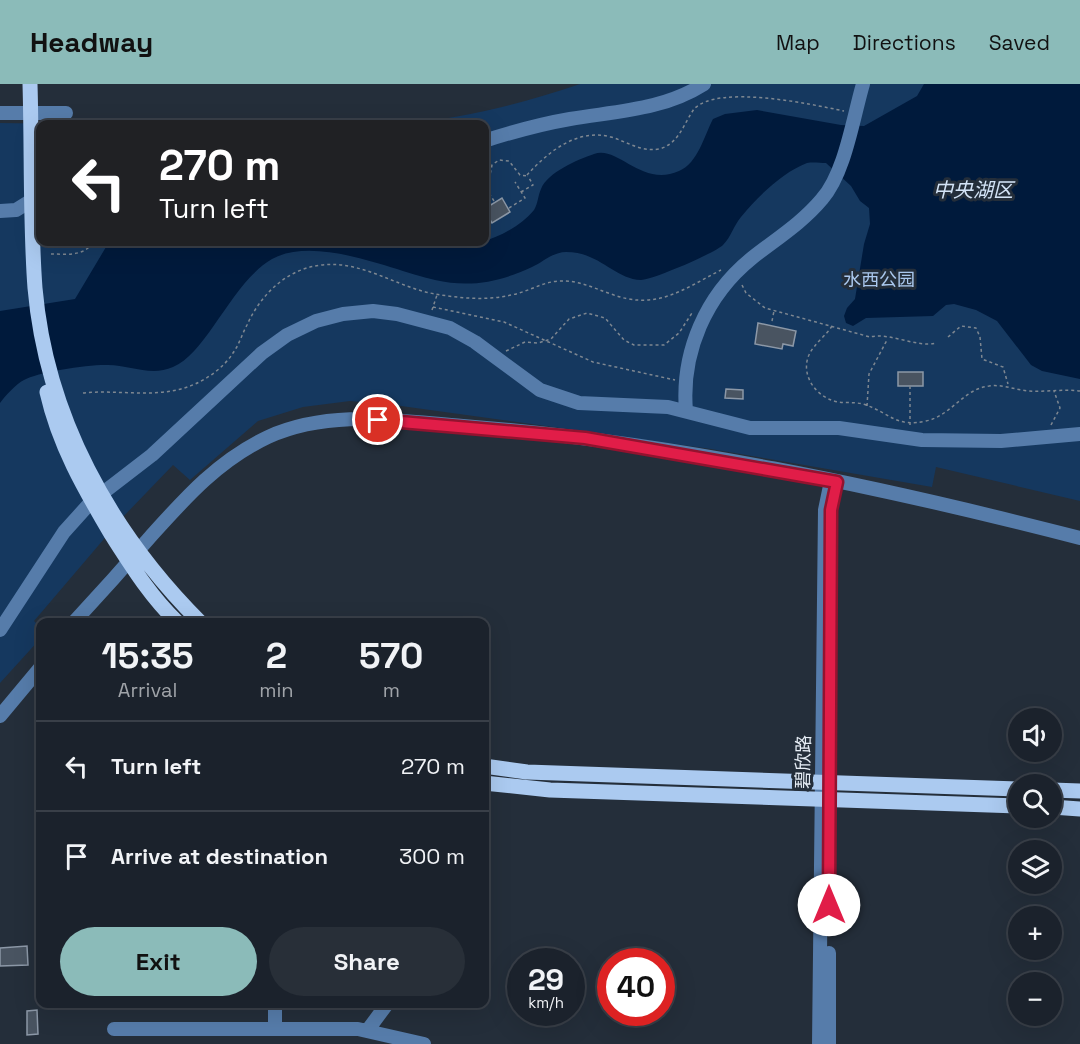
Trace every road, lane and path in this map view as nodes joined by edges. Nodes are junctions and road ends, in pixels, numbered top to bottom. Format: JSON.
{"nodes":[{"id":1,"x":23,"y":84,"type":"edge"},
{"id":2,"x":30,"y":84,"type":"edge"},
{"id":3,"x":704,"y":84,"type":"edge"},
{"id":4,"x":863,"y":84,"type":"edge"},
{"id":5,"x":0,"y":112,"type":"edge"},
{"id":6,"x":28,"y":113,"type":"junction"},
{"id":7,"x":66,"y":113,"type":"dead end"},
{"id":8,"x":855,"y":115,"type":"junction"},
{"id":9,"x":489,"y":140,"type":"edge"},
{"id":10,"x":527,"y":175,"type":"junction"},
{"id":11,"x":489,"y":180,"type":"edge"},
{"id":12,"x":515,"y":182,"type":"dead end"},
{"id":13,"x":521,"y":192,"type":"junction"},
{"id":14,"x":489,"y":193,"type":"edge"},
{"id":15,"x":33,"y":200,"type":"edge"},
{"id":16,"x":494,"y":201,"type":"dead end"},
{"id":17,"x":509,"y":208,"type":"dead end"},
{"id":18,"x":0,"y":211,"type":"edge"},
{"id":19,"x":89,"y":246,"type":"edge"},
{"id":20,"x":51,"y":254,"type":"dead end"},
{"id":21,"x":736,"y":272,"type":"junction"},
{"id":22,"x":437,"y":294,"type":"dead end"},
{"id":23,"x":709,"y":306,"type":"junction"},
{"id":24,"x":433,"y":307,"type":"junction"},
{"id":25,"x":774,"y":310,"type":"junction"},
{"id":26,"x":428,"y":321,"type":"junction"},
{"id":27,"x":772,"y":321,"type":"dead end"},
{"id":28,"x":832,"y":326,"type":"junction"},
{"id":29,"x":948,"y":337,"type":"dead end"},
{"id":30,"x":887,"y":339,"type":"junction"},
{"id":31,"x":545,"y":340,"type":"junction"},
{"id":32,"x":937,"y":343,"type":"dead end"},
{"id":33,"x":500,"y":362,"type":"junction"},
{"id":34,"x":686,"y":381,"type":"junction"},
{"id":35,"x":910,"y":386,"type":"dead end"},
{"id":36,"x":1008,"y":386,"type":"junction"},
{"id":37,"x":1054,"y":390,"type":"junction"},
{"id":38,"x":1080,"y":391,"type":"edge"},
{"id":39,"x":867,"y":406,"type":"junction"},
{"id":40,"x":686,"y":411,"type":"junction"},
{"id":41,"x":910,"y":423,"type":"junction"},
{"id":42,"x":1080,"y":434,"type":"edge"},
{"id":43,"x":1053,"y":436,"type":"junction"},
{"id":44,"x":910,"y":438,"type":"junction"},
{"id":45,"x":833,"y":484,"type":"junction"},
{"id":46,"x":95,"y":498,"type":"junction"},
{"id":47,"x":1080,"y":538,"type":"edge"},
{"id":48,"x":1080,"y":544,"type":"edge"},
{"id":49,"x":135,"y":559,"type":"junction"},
{"id":50,"x":78,"y":618,"type":"edge"},
{"id":51,"x":84,"y":618,"type":"edge"},
{"id":52,"x":174,"y":618,"type":"edge"},
{"id":53,"x":196,"y":618,"type":"edge"},
{"id":54,"x":0,"y":630,"type":"edge"},
{"id":55,"x":36,"y":665,"type":"edge"},
{"id":56,"x":36,"y":673,"type":"edge"},
{"id":57,"x":0,"y":707,"type":"edge"},
{"id":58,"x":0,"y":716,"type":"edge"},
{"id":59,"x":489,"y":767,"type":"edge"},
{"id":60,"x":825,"y":782,"type":"junction"},
{"id":61,"x":489,"y":784,"type":"edge"},
{"id":62,"x":1008,"y":789,"type":"edge"},
{"id":63,"x":1062,"y":790,"type":"edge"},
{"id":64,"x":1080,"y":791,"type":"edge"},
{"id":65,"x":825,"y":800,"type":"junction"},
{"id":66,"x":1008,"y":806,"type":"edge"},
{"id":67,"x":1062,"y":807,"type":"edge"},
{"id":68,"x":1080,"y":808,"type":"edge"},
{"id":69,"x":275,"y":1008,"type":"edge"},
{"id":70,"x":384,"y":1008,"type":"edge"},
{"id":71,"x":114,"y":1029,"type":"dead end"},
{"id":72,"x":275,"y":1029,"type":"junction"},
{"id":73,"x":349,"y":1029,"type":"junction"},
{"id":74,"x":367,"y":1031,"type":"junction"},
{"id":75,"x":347,"y":1044,"type":"edge"},
{"id":76,"x":424,"y":1044,"type":"edge"},
{"id":77,"x":819,"y":1044,"type":"edge"},
{"id":78,"x":829,"y":1044,"type":"edge"}],
"edges":[{"from":1,"to":6,"type":"main road"},
{"from":2,"to":6,"type":"main road"},
{"from":3,"to":9,"type":"street"},
{"from":4,"to":8,"type":"street"},
{"from":5,"to":6,"type":"street"},
{"from":6,"to":7,"type":"street"},
{"from":6,"to":15,"type":"main road"},
{"from":8,"to":10,"type":"path"},
{"from":8,"to":21,"type":"street"},
{"from":10,"to":11,"type":"path"},
{"from":10,"to":13,"type":"path"},
{"from":12,"to":13,"type":"path"},
{"from":13,"to":17,"type":"path"},
{"from":14,"to":16,"type":"path"},
{"from":15,"to":18,"type":"street"},
{"from":15,"to":46,"type":"main road"},
{"from":19,"to":20,"type":"path"},
{"from":21,"to":23,"type":"street"},
{"from":21,"to":25,"type":"path"},
{"from":22,"to":24,"type":"path"},
{"from":23,"to":31,"type":"path"},
{"from":23,"to":34,"type":"street"},
{"from":24,"to":26,"type":"path"},
{"from":24,"to":31,"type":"path"},
{"from":25,"to":27,"type":"path"},
{"from":25,"to":28,"type":"path"},
{"from":26,"to":33,"type":"street"},
{"from":26,"to":46,"type":"street"},
{"from":28,"to":30,"type":"path"},
{"from":28,"to":39,"type":"path"},
{"from":29,"to":36,"type":"path"},
{"from":30,"to":32,"type":"path"},
{"from":30,"to":39,"type":"path"},
{"from":31,"to":33,"type":"path"},
{"from":31,"to":34,"type":"path"},
{"from":33,"to":40,"type":"street"},
{"from":34,"to":40,"type":"street"},
{"from":35,"to":41,"type":"path"},
{"from":36,"to":37,"type":"path"},
{"from":36,"to":41,"type":"path"},
{"from":37,"to":38,"type":"path"},
{"from":37,"to":43,"type":"path"},
{"from":39,"to":41,"type":"path"},
{"from":40,"to":44,"type":"street"},
{"from":41,"to":44,"type":"path"},
{"from":42,"to":43,"type":"street"},
{"from":43,"to":44,"type":"street"},
{"from":45,"to":47,"type":"street"},
{"from":45,"to":48,"type":"street"},
{"from":45,"to":49,"type":"street"},
{"from":45,"to":60,"type":"street","name":"碧欣路"},
{"from":46,"to":49,"type":"main road"},
{"from":46,"to":54,"type":"street"},
{"from":49,"to":50,"type":"street"},
{"from":49,"to":51,"type":"street"},
{"from":49,"to":52,"type":"main road"},
{"from":49,"to":53,"type":"main road"},
{"from":55,"to":57,"type":"street"},
{"from":56,"to":58,"type":"street"},
{"from":59,"to":60,"type":"main road"},
{"from":60,"to":62,"type":"main road"},
{"from":60,"to":65,"type":"street","name":"碧欣路"},
{"from":61,"to":65,"type":"main road"},
{"from":63,"to":64,"type":"main road"},
{"from":65,"to":66,"type":"main road"},
{"from":65,"to":77,"type":"street","name":"碧欣路"},
{"from":65,"to":78,"type":"street","name":"碧欣路"},
{"from":67,"to":68,"type":"main road"},
{"from":69,"to":72,"type":"street"},
{"from":70,"to":74,"type":"street"},
{"from":71,"to":72,"type":"street"},
{"from":72,"to":73,"type":"street"},
{"from":73,"to":74,"type":"street"},
{"from":73,"to":75,"type":"street"},
{"from":74,"to":76,"type":"street"}]}
